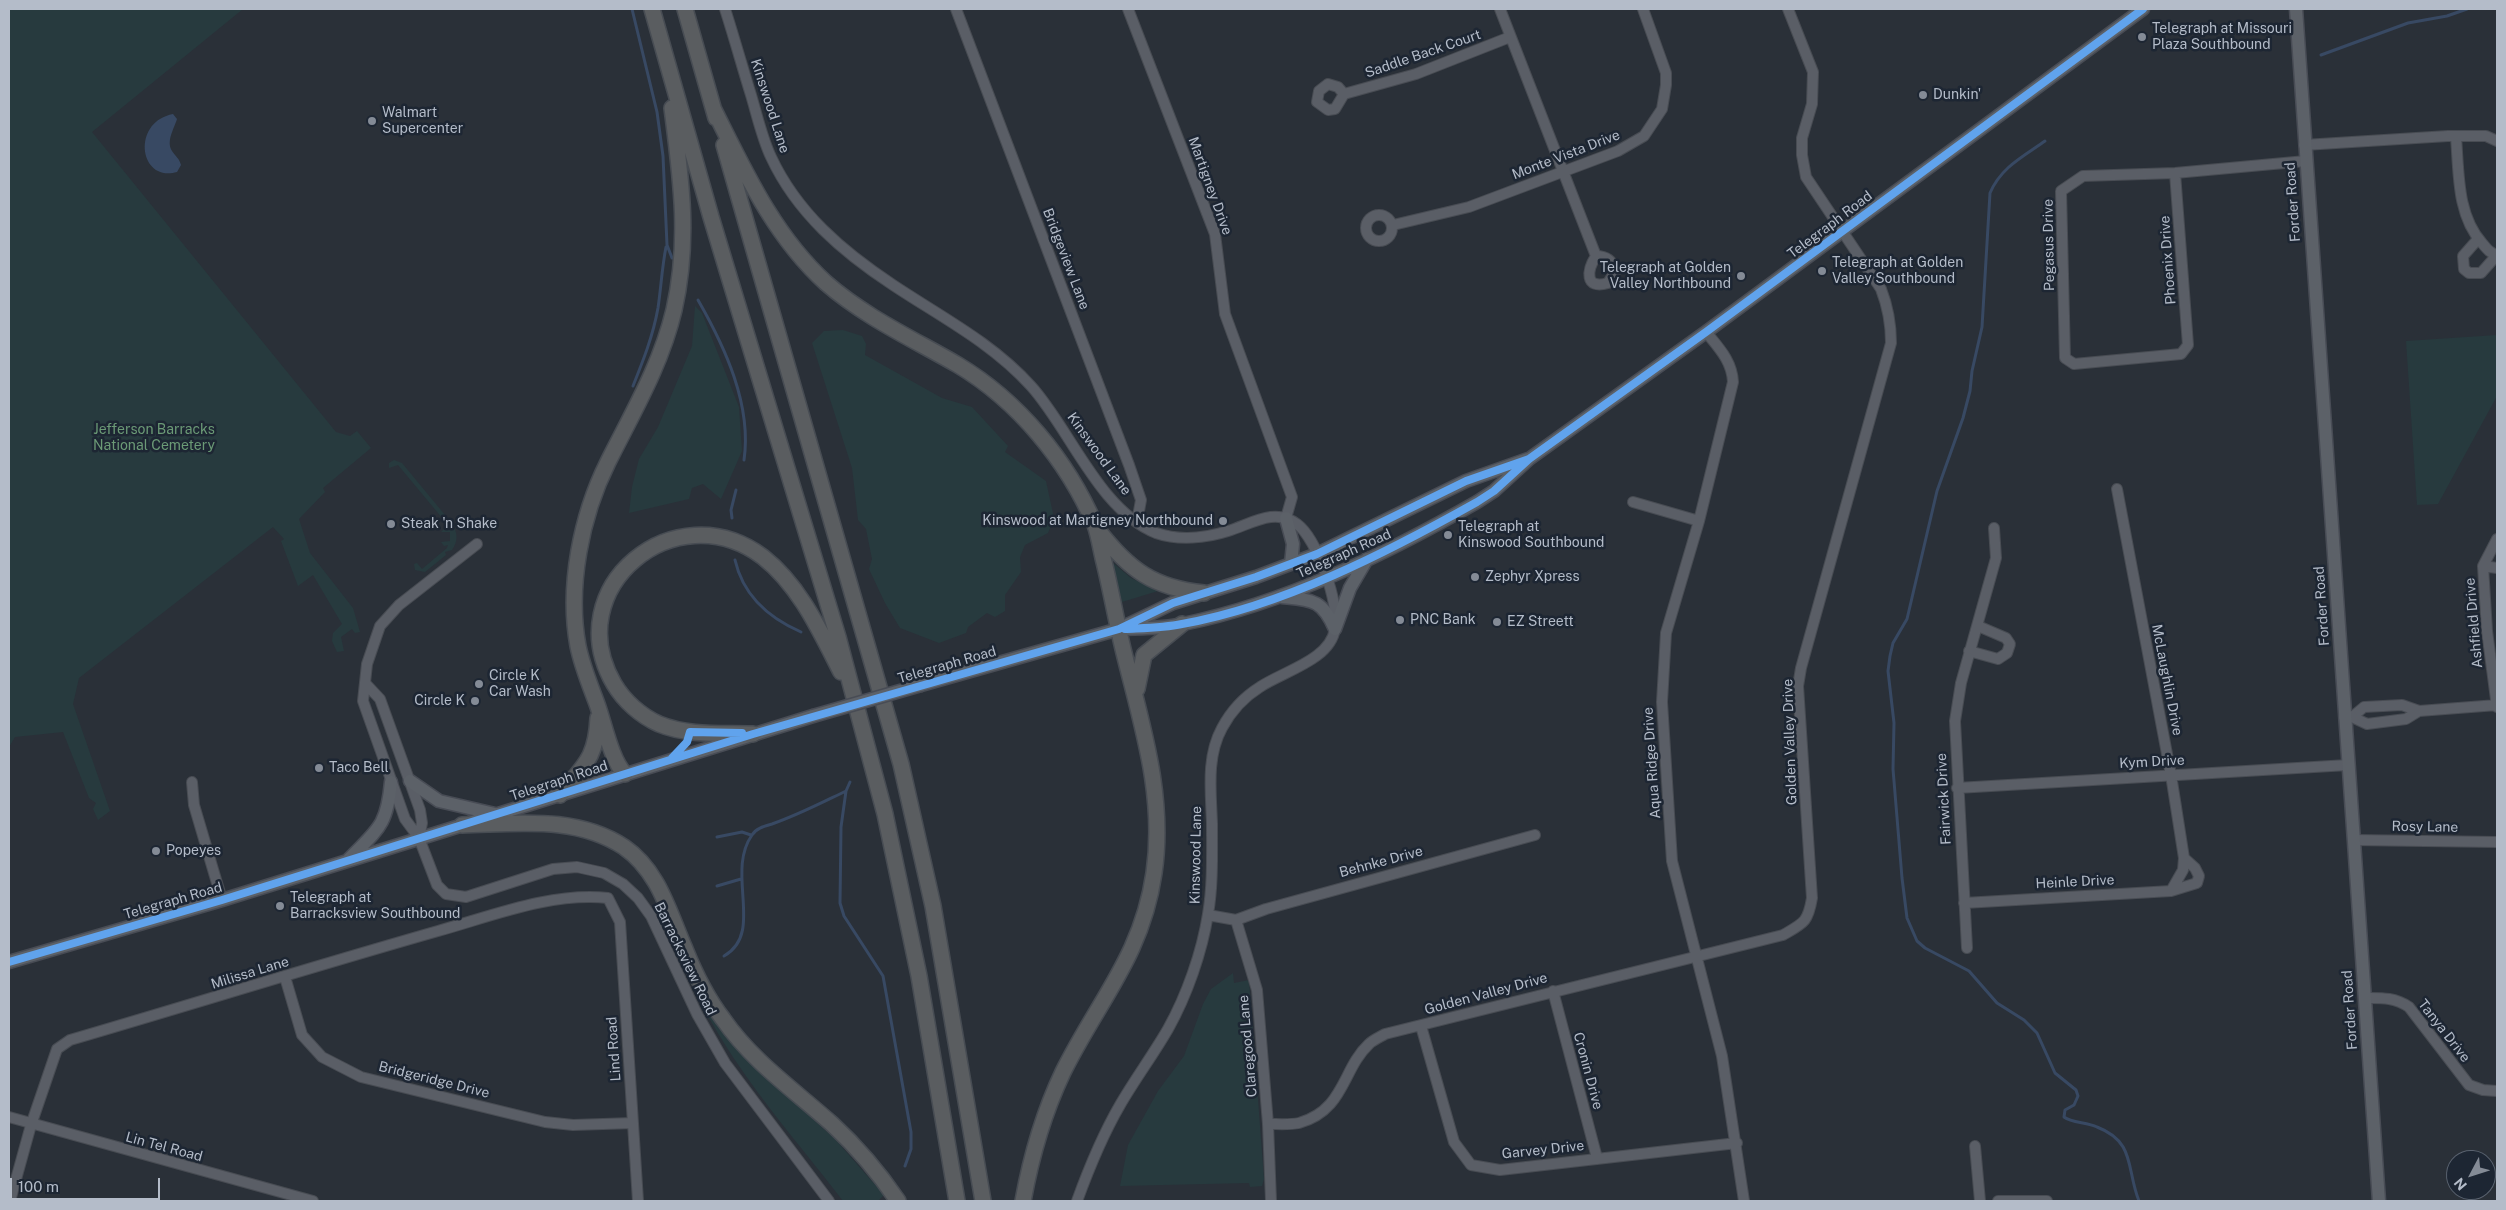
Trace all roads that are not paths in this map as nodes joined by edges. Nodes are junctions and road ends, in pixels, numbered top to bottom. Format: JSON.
{"nodes":[{"id":1,"x":652,"y":9,"type":"edge"},
{"id":2,"x":685,"y":9,"type":"edge"},
{"id":3,"x":726,"y":9,"type":"edge"},
{"id":4,"x":956,"y":9,"type":"edge"},
{"id":5,"x":1128,"y":9,"type":"edge"},
{"id":6,"x":1500,"y":9,"type":"edge"},
{"id":7,"x":1644,"y":9,"type":"edge"},
{"id":8,"x":1788,"y":9,"type":"edge"},
{"id":9,"x":2144,"y":9,"type":"edge"},
{"id":10,"x":2296,"y":9,"type":"edge"},
{"id":11,"x":1510,"y":37,"type":"junction"},
{"id":12,"x":666,"y":59,"type":"junction"},
{"id":13,"x":1344,"y":94,"type":"dead end"},
{"id":14,"x":714,"y":110,"type":"junction"},
{"id":15,"x":2456,"y":137,"type":"junction"},
{"id":16,"x":2497,"y":141,"type":"edge"},
{"id":17,"x":2304,"y":145,"type":"junction"},
{"id":18,"x":2306,"y":161,"type":"junction"},
{"id":19,"x":1562,"y":172,"type":"junction"},
{"id":20,"x":2175,"y":174,"type":"junction"},
{"id":21,"x":1393,"y":225,"type":"dead end"},
{"id":22,"x":1843,"y":231,"type":"junction"},
{"id":23,"x":2478,"y":239,"type":"junction"},
{"id":24,"x":2497,"y":255,"type":"edge"},
{"id":25,"x":1596,"y":256,"type":"dead end"},
{"id":26,"x":1706,"y":332,"type":"junction"},
{"id":27,"x":2188,"y":345,"type":"joint"},
{"id":28,"x":1529,"y":459,"type":"junction"},
{"id":29,"x":2117,"y":490,"type":"dead end"},
{"id":30,"x":1633,"y":502,"type":"dead end"},
{"id":31,"x":1286,"y":518,"type":"junction"},
{"id":32,"x":1698,"y":521,"type":"junction"},
{"id":33,"x":1137,"y":522,"type":"junction"},
{"id":34,"x":1096,"y":527,"type":"junction"},
{"id":35,"x":1994,"y":528,"type":"dead end"},
{"id":36,"x":2497,"y":539,"type":"edge"},
{"id":37,"x":477,"y":544,"type":"dead end"},
{"id":38,"x":1317,"y":554,"type":"junction"},
{"id":39,"x":1367,"y":559,"type":"junction"},
{"id":40,"x":1291,"y":564,"type":"junction"},
{"id":41,"x":2483,"y":566,"type":"junction"},
{"id":42,"x":2497,"y":568,"type":"edge"},
{"id":43,"x":1326,"y":577,"type":"junction"},
{"id":44,"x":1204,"y":593,"type":"junction"},
{"id":45,"x":1277,"y":597,"type":"junction"},
{"id":46,"x":1182,"y":624,"type":"junction"},
{"id":47,"x":1978,"y":626,"type":"junction"},
{"id":48,"x":1119,"y":629,"type":"junction"},
{"id":49,"x":1335,"y":629,"type":"junction"},
{"id":50,"x":1969,"y":650,"type":"junction"},
{"id":51,"x":365,"y":683,"type":"junction"},
{"id":52,"x":1136,"y":695,"type":"junction"},
{"id":53,"x":854,"y":698,"type":"junction"},
{"id":54,"x":2497,"y":706,"type":"edge"},
{"id":55,"x":599,"y":709,"type":"junction"},
{"id":56,"x":2420,"y":710,"type":"junction"},
{"id":57,"x":2348,"y":717,"type":"junction"},
{"id":58,"x":753,"y":734,"type":"junction"},
{"id":59,"x":2348,"y":765,"type":"junction"},
{"id":60,"x":625,"y":774,"type":"junction"},
{"id":61,"x":2170,"y":775,"type":"junction"},
{"id":62,"x":410,"y":781,"type":"junction"},
{"id":63,"x":192,"y":782,"type":"dead end"},
{"id":64,"x":391,"y":782,"type":"junction"},
{"id":65,"x":1957,"y":788,"type":"junction"},
{"id":66,"x":560,"y":795,"type":"junction"},
{"id":67,"x":498,"y":814,"type":"junction"},
{"id":68,"x":462,"y":825,"type":"junction"},
{"id":69,"x":1535,"y":835,"type":"dead end"},
{"id":70,"x":420,"y":838,"type":"junction"},
{"id":71,"x":2353,"y":840,"type":"junction"},
{"id":72,"x":2497,"y":842,"type":"edge"},
{"id":73,"x":2184,"y":858,"type":"junction"},
{"id":74,"x":347,"y":861,"type":"junction"},
{"id":75,"x":2171,"y":890,"type":"junction"},
{"id":76,"x":608,"y":898,"type":"joint"},
{"id":77,"x":222,"y":900,"type":"junction"},
{"id":78,"x":1964,"y":903,"type":"junction"},
{"id":79,"x":1208,"y":915,"type":"junction"},
{"id":80,"x":1236,"y":920,"type":"junction"},
{"id":81,"x":1967,"y":948,"type":"dead end"},
{"id":82,"x":1697,"y":956,"type":"junction"},
{"id":83,"x":9,"y":962,"type":"edge"},
{"id":84,"x":285,"y":976,"type":"junction"},
{"id":85,"x":1553,"y":991,"type":"junction"},
{"id":86,"x":2365,"y":998,"type":"junction"},
{"id":87,"x":1422,"y":1026,"type":"junction"},
{"id":88,"x":2497,"y":1091,"type":"edge"},
{"id":89,"x":9,"y":1118,"type":"edge"},
{"id":90,"x":633,"y":1123,"type":"junction"},
{"id":91,"x":1268,"y":1124,"type":"junction"},
{"id":92,"x":31,"y":1125,"type":"junction"},
{"id":93,"x":1737,"y":1144,"type":"junction"},
{"id":94,"x":1975,"y":1146,"type":"dead end"},
{"id":95,"x":1598,"y":1158,"type":"junction"},
{"id":96,"x":10,"y":1201,"type":"edge"},
{"id":97,"x":313,"y":1201,"type":"edge"},
{"id":98,"x":638,"y":1201,"type":"edge"},
{"id":99,"x":829,"y":1201,"type":"edge"},
{"id":100,"x":898,"y":1201,"type":"edge"},
{"id":101,"x":957,"y":1201,"type":"edge"},
{"id":102,"x":983,"y":1201,"type":"edge"},
{"id":103,"x":1023,"y":1201,"type":"edge"},
{"id":104,"x":1077,"y":1201,"type":"edge"},
{"id":105,"x":1271,"y":1201,"type":"edge"},
{"id":106,"x":1744,"y":1201,"type":"edge"},
{"id":107,"x":1980,"y":1201,"type":"edge"},
{"id":108,"x":1998,"y":1201,"type":"edge"},
{"id":109,"x":2047,"y":1201,"type":"edge"},
{"id":110,"x":2379,"y":1201,"type":"edge"}],
"edges":[{"from":1,"to":12,"type":"highway"},
{"from":2,"to":14,"type":"highway"},
{"from":3,"to":33,"type":"street","name":"Kinswood Lane"},
{"from":4,"to":33,"type":"street","name":"Bridgeview Lane"},
{"from":5,"to":31,"type":"street","name":"Martigney Drive"},
{"from":6,"to":11,"type":"street"},
{"from":7,"to":19,"type":"street","name":"Monte Vista Drive"},
{"from":8,"to":22,"type":"street","name":"Golden Valley Drive"},
{"from":9,"to":22,"type":"main road","name":"Telegraph Road"},
{"from":10,"to":17,"type":"main road","name":"Forder Road"},
{"from":11,"to":13,"type":"street","name":"Saddle Back Court"},
{"from":11,"to":19,"type":"street"},
{"from":12,"to":53,"type":"highway"},
{"from":12,"to":55,"type":"highway"},
{"from":14,"to":34,"type":"highway"},
{"from":14,"to":102,"type":"highway"},
{"from":15,"to":16,"type":"street"},
{"from":15,"to":17,"type":"street"},
{"from":15,"to":23,"type":"street"},
{"from":17,"to":18,"type":"main road","name":"Forder Road"},
{"from":18,"to":20,"type":"street","name":"Pegasus Drive"},
{"from":18,"to":57,"type":"main road","name":"Forder Road"},
{"from":19,"to":21,"type":"street","name":"Monte Vista Drive"},
{"from":19,"to":25,"type":"street"},
{"from":20,"to":27,"type":"street","name":"Phoenix Drive"},
{"from":20,"to":27,"type":"street","name":"Pegasus Drive"},
{"from":22,"to":26,"type":"main road","name":"Telegraph Road"},
{"from":22,"to":82,"type":"street","name":"Golden Valley Drive"},
{"from":23,"to":24,"type":"street"},
{"from":23,"to":24,"type":"street"},
{"from":26,"to":28,"type":"main road","name":"Telegraph Road"},
{"from":26,"to":32,"type":"street","name":"Aqua Ridge Drive"},
{"from":28,"to":38,"type":"main road","name":"Telegraph Road"},
{"from":28,"to":39,"type":"main road","name":"Telegraph Road"},
{"from":29,"to":61,"type":"street","name":"McLaughlin Drive"},
{"from":30,"to":32,"type":"street"},
{"from":31,"to":33,"type":"street","name":"Kinswood Lane"},
{"from":31,"to":38,"type":"street"},
{"from":31,"to":40,"type":"main road"},
{"from":32,"to":82,"type":"street","name":"Aqua Ridge Drive"},
{"from":34,"to":44,"type":"highway"},
{"from":34,"to":48,"type":"highway"},
{"from":35,"to":47,"type":"street","name":"Fairwick Drive"},
{"from":36,"to":41,"type":"street","name":"Ashfield Drive"},
{"from":37,"to":51,"type":"street","name":"Barracksview Road"},
{"from":38,"to":40,"type":"main road","name":"Telegraph Road"},
{"from":38,"to":43,"type":"street"},
{"from":39,"to":43,"type":"main road","name":"Telegraph Road"},
{"from":39,"to":49,"type":"main road"},
{"from":40,"to":44,"type":"main road","name":"Telegraph Road"},
{"from":41,"to":42,"type":"street"},
{"from":41,"to":54,"type":"street","name":"Ashfield Drive"},
{"from":43,"to":45,"type":"main road","name":"Telegraph Road"},
{"from":43,"to":49,"type":"street"},
{"from":44,"to":48,"type":"main road","name":"Telegraph Road"},
{"from":45,"to":46,"type":"main road","name":"Telegraph Road"},
{"from":45,"to":49,"type":"main road"},
{"from":46,"to":48,"type":"main road","name":"Telegraph Road"},
{"from":46,"to":52,"type":"highway"},
{"from":47,"to":50,"type":"street","name":"Fairwick Drive"},
{"from":47,"to":50,"type":"street"},
{"from":48,"to":52,"type":"highway"},
{"from":48,"to":58,"type":"main road","name":"Telegraph Road","bridge":true},
{"from":49,"to":79,"type":"street","name":"Kinswood Lane"},
{"from":50,"to":65,"type":"street","name":"Fairwick Drive"},
{"from":51,"to":62,"type":"street","name":"Barracksview Road"},
{"from":51,"to":64,"type":"street","name":"Barracksview Road"},
{"from":52,"to":103,"type":"highway"},
{"from":53,"to":58,"type":"highway"},
{"from":53,"to":101,"type":"highway"},
{"from":54,"to":56,"type":"street"},
{"from":55,"to":60,"type":"highway"},
{"from":55,"to":66,"type":"highway"},
{"from":56,"to":57,"type":"street"},
{"from":56,"to":57,"type":"street"},
{"from":57,"to":59,"type":"main road","name":"Forder Road"},
{"from":58,"to":60,"type":"main road","name":"Telegraph Road"},
{"from":59,"to":61,"type":"street","name":"Kym Drive"},
{"from":59,"to":71,"type":"main road","name":"Forder Road"},
{"from":60,"to":66,"type":"main road","name":"Telegraph Road"},
{"from":61,"to":65,"type":"street","name":"Kym Drive"},
{"from":61,"to":73,"type":"street","name":"McLaughlin Drive"},
{"from":62,"to":67,"type":"main road"},
{"from":62,"to":70,"type":"street","name":"Barracksview Road"},
{"from":63,"to":77,"type":"street"},
{"from":64,"to":70,"type":"street","name":"Barracksview Road"},
{"from":64,"to":74,"type":"main road"},
{"from":65,"to":78,"type":"street","name":"Fairwick Drive"},
{"from":66,"to":67,"type":"main road","name":"Telegraph Road"},
{"from":67,"to":68,"type":"main road","name":"Telegraph Road"},
{"from":68,"to":70,"type":"main road","name":"Telegraph Road"},
{"from":68,"to":100,"type":"highway"},
{"from":69,"to":80,"type":"street","name":"Behnke Drive"},
{"from":70,"to":74,"type":"main road","name":"Telegraph Road"},
{"from":70,"to":99,"type":"street","name":"Barracksview Road"},
{"from":71,"to":72,"type":"street","name":"Rosy Lane"},
{"from":71,"to":86,"type":"main road","name":"Forder Road"},
{"from":73,"to":75,"type":"street","name":"McLaughlin Drive"},
{"from":73,"to":75,"type":"street","name":"Heinle Drive"},
{"from":74,"to":77,"type":"main road","name":"Telegraph Road"},
{"from":75,"to":78,"type":"street","name":"Heinle Drive"},
{"from":76,"to":84,"type":"street","name":"Milissa Lane"},
{"from":76,"to":90,"type":"street","name":"Lind Road"},
{"from":77,"to":83,"type":"main road","name":"Telegraph Road"},
{"from":78,"to":81,"type":"street","name":"Fairwick Drive"},
{"from":79,"to":80,"type":"street"},
{"from":79,"to":104,"type":"street","name":"Kinswood Lane"},
{"from":80,"to":91,"type":"street","name":"Claregood Lane"},
{"from":82,"to":85,"type":"street","name":"Golden Valley Drive"},
{"from":82,"to":93,"type":"street","name":"Aqua Ridge Drive"},
{"from":84,"to":90,"type":"street","name":"Bridgeridge Drive"},
{"from":84,"to":92,"type":"street","name":"Milissa Lane"},
{"from":85,"to":87,"type":"street","name":"Golden Valley Drive"},
{"from":85,"to":95,"type":"street","name":"Cronin Drive"},
{"from":86,"to":88,"type":"street","name":"Tanya Drive"},
{"from":86,"to":110,"type":"main road","name":"Forder Road"},
{"from":87,"to":91,"type":"street","name":"Golden Valley Drive"},
{"from":87,"to":95,"type":"street","name":"Garvey Drive"},
{"from":89,"to":92,"type":"street","name":"Lin Tel Road"},
{"from":90,"to":98,"type":"street","name":"Lind Road"},
{"from":91,"to":105,"type":"street","name":"Claregood Lane"},
{"from":92,"to":96,"type":"street","name":"Milissa Lane"},
{"from":92,"to":97,"type":"street","name":"Lin Tel Road"},
{"from":93,"to":95,"type":"street","name":"Garvey Drive"},
{"from":93,"to":106,"type":"street","name":"Aqua Ridge Drive"},
{"from":94,"to":107,"type":"street"},
{"from":108,"to":109,"type":"street"}]}
